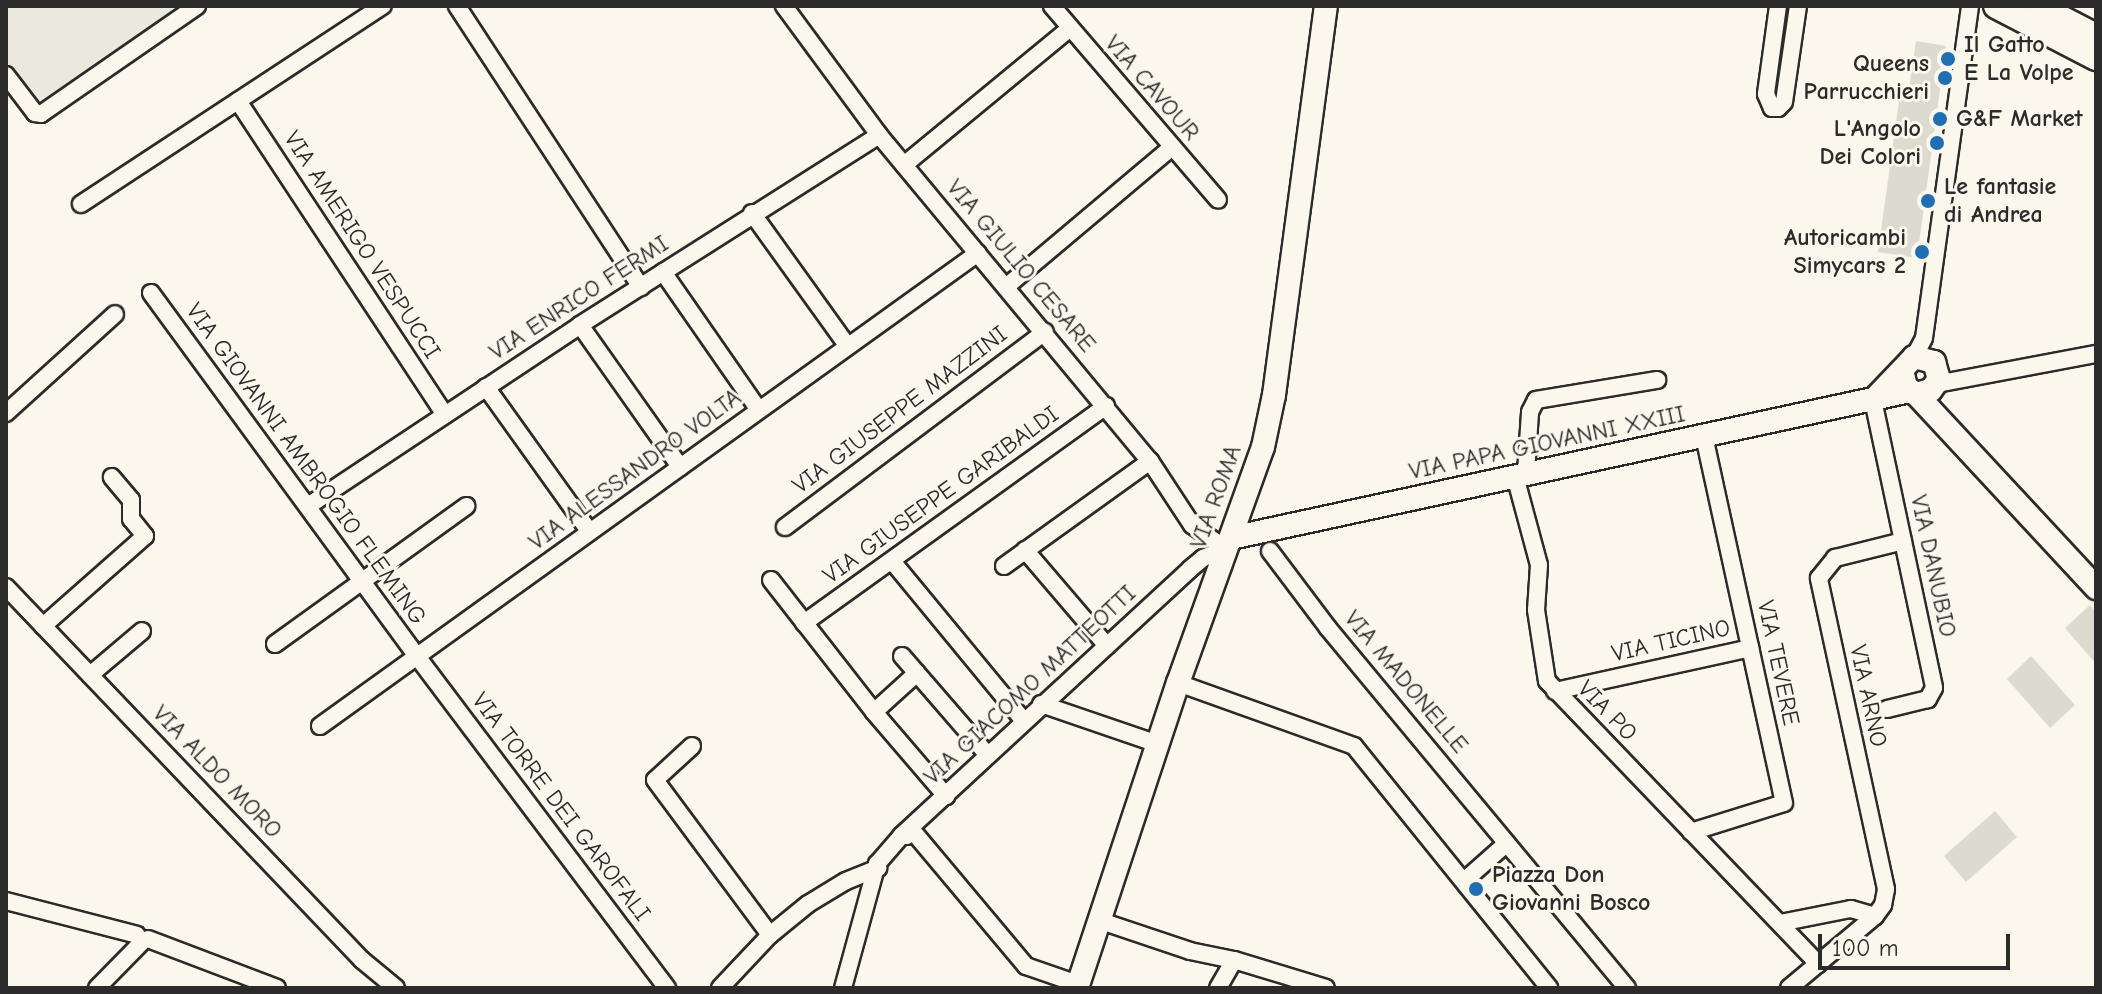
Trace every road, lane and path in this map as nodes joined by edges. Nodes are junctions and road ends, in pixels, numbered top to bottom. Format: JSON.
{"nodes":[{"id":1,"x":197,"y":6,"type":"edge"},
{"id":2,"x":383,"y":6,"type":"edge"},
{"id":3,"x":457,"y":6,"type":"edge"},
{"id":4,"x":784,"y":6,"type":"edge"},
{"id":5,"x":1052,"y":6,"type":"edge"},
{"id":6,"x":1326,"y":6,"type":"edge"},
{"id":7,"x":1778,"y":6,"type":"edge"},
{"id":8,"x":1798,"y":6,"type":"edge"},
{"id":9,"x":1970,"y":6,"type":"edge"},
{"id":10,"x":1996,"y":6,"type":"edge"},
{"id":11,"x":2038,"y":6,"type":"edge"},
{"id":12,"x":1069,"y":29,"type":"junction"},
{"id":13,"x":2096,"y":36,"type":"edge"},
{"id":14,"x":2096,"y":58,"type":"edge"},
{"id":15,"x":6,"y":75,"type":"edge"},
{"id":16,"x":238,"y":101,"type":"junction"},
{"id":17,"x":879,"y":135,"type":"junction"},
{"id":18,"x":1172,"y":147,"type":"junction"},
{"id":19,"x":904,"y":165,"type":"junction"},
{"id":20,"x":1218,"y":200,"type":"dead end"},
{"id":21,"x":81,"y":204,"type":"dead end"},
{"id":22,"x":752,"y":213,"type":"junction"},
{"id":23,"x":978,"y":253,"type":"junction"},
{"id":24,"x":663,"y":272,"type":"junction"},
{"id":25,"x":1007,"y":286,"type":"junction"},
{"id":26,"x":641,"y":287,"type":"junction"},
{"id":27,"x":154,"y":297,"type":"dead end"},
{"id":28,"x":115,"y":314,"type":"dead end"},
{"id":29,"x":580,"y":325,"type":"junction"},
{"id":30,"x":1045,"y":332,"type":"junction"},
{"id":31,"x":847,"y":345,"type":"junction"},
{"id":32,"x":2096,"y":354,"type":"edge"},
{"id":33,"x":1923,"y":372,"type":"junction"},
{"id":34,"x":1657,"y":380,"type":"dead end"},
{"id":35,"x":486,"y":387,"type":"junction"},
{"id":36,"x":1873,"y":400,"type":"junction"},
{"id":37,"x":1106,"y":406,"type":"junction"},
{"id":38,"x":759,"y":410,"type":"junction"},
{"id":39,"x":6,"y":413,"type":"edge"},
{"id":40,"x":445,"y":415,"type":"junction"},
{"id":41,"x":1704,"y":436,"type":"junction"},
{"id":42,"x":1150,"y":461,"type":"junction"},
{"id":43,"x":680,"y":467,"type":"junction"},
{"id":44,"x":1520,"y":474,"type":"junction"},
{"id":45,"x":112,"y":477,"type":"dead end"},
{"id":46,"x":308,"y":506,"type":"junction"},
{"id":47,"x":466,"y":506,"type":"dead end"},
{"id":48,"x":1192,"y":525,"type":"junction"},
{"id":49,"x":785,"y":527,"type":"dead end"},
{"id":50,"x":590,"y":532,"type":"junction"},
{"id":51,"x":1903,"y":541,"type":"junction"},
{"id":52,"x":1229,"y":543,"type":"junction"},
{"id":53,"x":1025,"y":550,"type":"junction"},
{"id":54,"x":1270,"y":551,"type":"dead end"},
{"id":55,"x":892,"y":561,"type":"junction"},
{"id":56,"x":1210,"y":564,"type":"junction"},
{"id":57,"x":1004,"y":566,"type":"dead end"},
{"id":58,"x":1181,"y":577,"type":"junction"},
{"id":59,"x":362,"y":580,"type":"junction"},
{"id":60,"x":771,"y":580,"type":"dead end"},
{"id":61,"x":6,"y":587,"type":"edge"},
{"id":62,"x":2096,"y":588,"type":"edge"},
{"id":63,"x":804,"y":623,"type":"junction"},
{"id":64,"x":43,"y":626,"type":"junction"},
{"id":65,"x":142,"y":631,"type":"dead end"},
{"id":66,"x":275,"y":644,"type":"dead end"},
{"id":67,"x":1107,"y":646,"type":"junction"},
{"id":68,"x":1750,"y":648,"type":"junction"},
{"id":69,"x":416,"y":655,"type":"junction"},
{"id":70,"x":902,"y":656,"type":"dead end"},
{"id":71,"x":917,"y":673,"type":"junction"},
{"id":72,"x":90,"y":675,"type":"junction"},
{"id":73,"x":1178,"y":683,"type":"junction"},
{"id":74,"x":1555,"y":691,"type":"junction"},
{"id":75,"x":1041,"y":704,"type":"junction"},
{"id":76,"x":1887,"y":709,"type":"dead end"},
{"id":77,"x":874,"y":712,"type":"junction"},
{"id":78,"x":1023,"y":720,"type":"junction"},
{"id":79,"x":320,"y":726,"type":"dead end"},
{"id":80,"x":1158,"y":744,"type":"junction"},
{"id":81,"x":692,"y":746,"type":"dead end"},
{"id":82,"x":987,"y":754,"type":"junction"},
{"id":83,"x":946,"y":796,"type":"junction"},
{"id":84,"x":911,"y":829,"type":"junction"},
{"id":85,"x":1691,"y":832,"type":"junction"},
{"id":86,"x":1507,"y":843,"type":"junction"},
{"id":87,"x":874,"y":872,"type":"junction"},
{"id":88,"x":1464,"y":881,"type":"junction"},
{"id":89,"x":6,"y":901,"type":"edge"},
{"id":90,"x":1875,"y":916,"type":"junction"},
{"id":91,"x":1098,"y":920,"type":"junction"},
{"id":92,"x":1780,"y":923,"type":"junction"},
{"id":93,"x":770,"y":935,"type":"junction"},
{"id":94,"x":139,"y":941,"type":"junction"},
{"id":95,"x":1234,"y":960,"type":"junction"},
{"id":96,"x":1818,"y":964,"type":"junction"},
{"id":97,"x":1077,"y":986,"type":"edge"},
{"id":98,"x":97,"y":988,"type":"edge"},
{"id":99,"x":277,"y":988,"type":"edge"},
{"id":100,"x":396,"y":988,"type":"edge"},
{"id":101,"x":667,"y":988,"type":"edge"},
{"id":102,"x":720,"y":988,"type":"edge"},
{"id":103,"x":843,"y":988,"type":"edge"},
{"id":104,"x":1218,"y":988,"type":"edge"},
{"id":105,"x":1326,"y":988,"type":"edge"},
{"id":106,"x":1549,"y":988,"type":"edge"},
{"id":107,"x":1627,"y":988,"type":"edge"},
{"id":108,"x":1789,"y":988,"type":"edge"}],
"edges":[{"from":1,"to":15,"type":"street"},
{"from":2,"to":16,"type":"street"},
{"from":3,"to":26,"type":"street"},
{"from":4,"to":17,"type":"street","name":"VIA GIULIO CESARE"},
{"from":5,"to":12,"type":"street","name":"VIA CAVOUR"},
{"from":6,"to":52,"type":"main road","name":"VIA ROMA"},
{"from":7,"to":8,"type":"street"},
{"from":9,"to":33,"type":"street"},
{"from":10,"to":14,"type":"highway"},
{"from":11,"to":13,"type":"highway"},
{"from":12,"to":18,"type":"street","name":"VIA CAVOUR"},
{"from":12,"to":19,"type":"street"},
{"from":16,"to":21,"type":"street"},
{"from":16,"to":40,"type":"street","name":"VIA AMERIGO VESPUCCI"},
{"from":17,"to":19,"type":"street","name":"VIA GIULIO CESARE"},
{"from":17,"to":22,"type":"street","name":"VIA ENRICO FERMI"},
{"from":18,"to":20,"type":"street","name":"VIA CAVOUR"},
{"from":18,"to":25,"type":"street"},
{"from":19,"to":23,"type":"street","name":"VIA GIULIO CESARE"},
{"from":22,"to":24,"type":"street","name":"VIA ENRICO FERMI"},
{"from":22,"to":31,"type":"street"},
{"from":23,"to":25,"type":"street","name":"VIA GIULIO CESARE"},
{"from":23,"to":31,"type":"street","name":"VIA ALESSANDRO VOLTA"},
{"from":24,"to":26,"type":"street","name":"VIA ENRICO FERMI"},
{"from":24,"to":38,"type":"street"},
{"from":25,"to":30,"type":"street","name":"VIA GIULIO CESARE"},
{"from":26,"to":29,"type":"street","name":"VIA ENRICO FERMI"},
{"from":27,"to":46,"type":"street","name":"VIA GIOVANNI AMBROGIO FLEMING"},
{"from":28,"to":39,"type":"street"},
{"from":29,"to":35,"type":"street","name":"VIA ENRICO FERMI"},
{"from":29,"to":43,"type":"street"},
{"from":30,"to":37,"type":"street","name":"VIA GIULIO CESARE"},
{"from":30,"to":49,"type":"street","name":"VIA GIUSEPPE MAZZINI"},
{"from":31,"to":38,"type":"street","name":"VIA ALESSANDRO VOLTA"},
{"from":32,"to":33,"type":"street"},
{"from":33,"to":36,"type":"main road"},
{"from":33,"to":62,"type":"main road"},
{"from":34,"to":44,"type":"street","name":"VIA PO"},
{"from":35,"to":40,"type":"street","name":"VIA ENRICO FERMI"},
{"from":35,"to":50,"type":"street"},
{"from":36,"to":41,"type":"main road","name":"VIA PAPA GIOVANNI XXIII"},
{"from":36,"to":51,"type":"street","name":"VIA DANUBIO"},
{"from":37,"to":42,"type":"street","name":"VIA GIULIO CESARE"},
{"from":37,"to":55,"type":"street","name":"VIA GIUSEPPE GARIBALDI"},
{"from":38,"to":43,"type":"street","name":"VIA ALESSANDRO VOLTA"},
{"from":40,"to":46,"type":"street","name":"VIA ENRICO FERMI"},
{"from":41,"to":44,"type":"main road","name":"VIA PAPA GIOVANNI XXIII"},
{"from":41,"to":68,"type":"street","name":"VIA TEVERE"},
{"from":42,"to":48,"type":"street","name":"VIA GIULIO CESARE"},
{"from":42,"to":53,"type":"street"},
{"from":43,"to":50,"type":"street","name":"VIA ALESSANDRO VOLTA"},
{"from":44,"to":52,"type":"main road","name":"VIA PAPA GIOVANNI XXIII"},
{"from":44,"to":74,"type":"street","name":"VIA PO"},
{"from":45,"to":64,"type":"street"},
{"from":46,"to":59,"type":"street","name":"VIA GIOVANNI AMBROGIO FLEMING"},
{"from":47,"to":59,"type":"street"},
{"from":48,"to":52,"type":"street","name":"VIA GIULIO CESARE"},
{"from":48,"to":58,"type":"street","name":"VIA GIACOMO MATTEOTTI"},
{"from":50,"to":69,"type":"street","name":"VIA ALESSANDRO VOLTA"},
{"from":51,"to":76,"type":"street","name":"VIA DANUBIO"},
{"from":51,"to":90,"type":"street","name":"VIA ARNO"},
{"from":52,"to":56,"type":"main road","name":"VIA ROMA"},
{"from":53,"to":57,"type":"street"},
{"from":53,"to":67,"type":"street"},
{"from":54,"to":86,"type":"street","name":"VIA MADONELLE"},
{"from":55,"to":63,"type":"street","name":"VIA GIUSEPPE GARIBALDI"},
{"from":55,"to":78,"type":"street"},
{"from":56,"to":58,"type":"street","name":"VIA GIACOMO MATTEOTTI"},
{"from":56,"to":73,"type":"main road","name":"VIA ROMA"},
{"from":58,"to":67,"type":"street","name":"VIA GIACOMO MATTEOTTI"},
{"from":59,"to":66,"type":"street"},
{"from":59,"to":69,"type":"street","name":"VIA GIOVANNI AMBROGIO FLEMING"},
{"from":60,"to":63,"type":"street"},
{"from":61,"to":64,"type":"street","name":"VIA ALDO MORO"},
{"from":63,"to":77,"type":"street"},
{"from":64,"to":72,"type":"street","name":"VIA ALDO MORO"},
{"from":65,"to":72,"type":"street"},
{"from":67,"to":75,"type":"street","name":"VIA GIACOMO MATTEOTTI"},
{"from":68,"to":74,"type":"street","name":"VIA TICINO"},
{"from":68,"to":85,"type":"street","name":"VIA TEVERE"},
{"from":69,"to":79,"type":"street","name":"VIA ALESSANDRO VOLTA"},
{"from":69,"to":101,"type":"street","name":"VIA TORRE DEI GAROFALI"},
{"from":70,"to":71,"type":"street"},
{"from":71,"to":77,"type":"street"},
{"from":71,"to":82,"type":"street"},
{"from":72,"to":100,"type":"street","name":"VIA ALDO MORO"},
{"from":73,"to":80,"type":"main road","name":"VIA ROMA"},
{"from":73,"to":88,"type":"street"},
{"from":74,"to":85,"type":"street","name":"VIA PO"},
{"from":75,"to":78,"type":"street","name":"VIA GIACOMO MATTEOTTI"},
{"from":75,"to":80,"type":"street"},
{"from":77,"to":83,"type":"street"},
{"from":78,"to":82,"type":"street","name":"VIA GIACOMO MATTEOTTI"},
{"from":80,"to":91,"type":"main road","name":"VIA ROMA"},
{"from":81,"to":93,"type":"street"},
{"from":82,"to":83,"type":"street","name":"VIA GIACOMO MATTEOTTI"},
{"from":83,"to":84,"type":"street","name":"VIA GIACOMO MATTEOTTI"},
{"from":84,"to":87,"type":"street","name":"VIA GIACOMO MATTEOTTI"},
{"from":84,"to":97,"type":"street"},
{"from":85,"to":92,"type":"street","name":"VIA PO"},
{"from":86,"to":88,"type":"street"},
{"from":86,"to":107,"type":"street","name":"VIA MADONELLE"},
{"from":87,"to":93,"type":"street"},
{"from":87,"to":103,"type":"street"},
{"from":88,"to":106,"type":"street"},
{"from":89,"to":94,"type":"street"},
{"from":90,"to":92,"type":"street"},
{"from":90,"to":96,"type":"street"},
{"from":91,"to":95,"type":"street"},
{"from":91,"to":97,"type":"main road","name":"VIA ROMA"},
{"from":92,"to":96,"type":"street","name":"VIA PO"},
{"from":93,"to":102,"type":"street"},
{"from":94,"to":98,"type":"street"},
{"from":94,"to":99,"type":"street"},
{"from":95,"to":104,"type":"street"},
{"from":95,"to":105,"type":"street"},
{"from":96,"to":108,"type":"street"}]}
